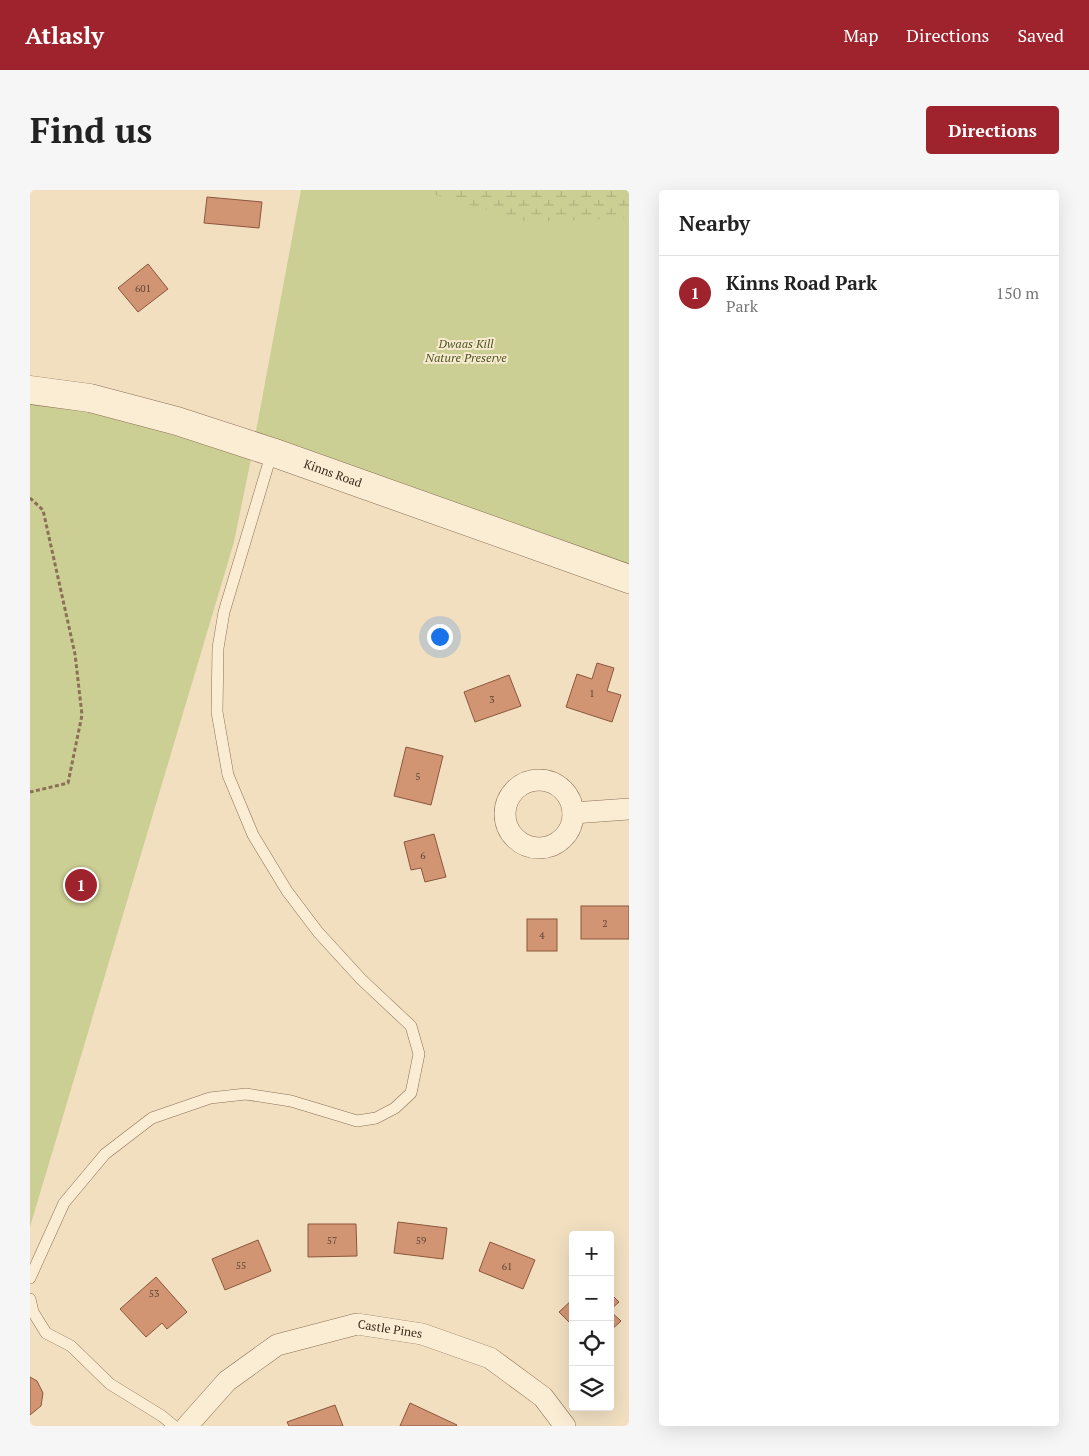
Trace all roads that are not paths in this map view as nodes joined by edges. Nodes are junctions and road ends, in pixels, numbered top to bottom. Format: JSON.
{"nodes":[{"id":1,"x":30,"y":390,"type":"edge"},
{"id":2,"x":272,"y":452,"type":"junction"},
{"id":3,"x":629,"y":579,"type":"edge"},
{"id":4,"x":629,"y":809,"type":"edge"},
{"id":5,"x":573,"y":813,"type":"dead end"},
{"id":6,"x":30,"y":1278,"type":"edge"},
{"id":7,"x":30,"y":1298,"type":"edge"},
{"id":8,"x":174,"y":1426,"type":"edge"},
{"id":9,"x":187,"y":1426,"type":"edge"},
{"id":10,"x":566,"y":1426,"type":"edge"}],
"edges":[{"from":1,"to":2,"type":"street","name":"Kinns Road"},
{"from":2,"to":3,"type":"street","name":"Kinns Road"},
{"from":2,"to":6,"type":"lane"},
{"from":4,"to":5,"type":"street"},
{"from":7,"to":8,"type":"lane"},
{"from":9,"to":10,"type":"street","name":"Castle Pines"}]}
